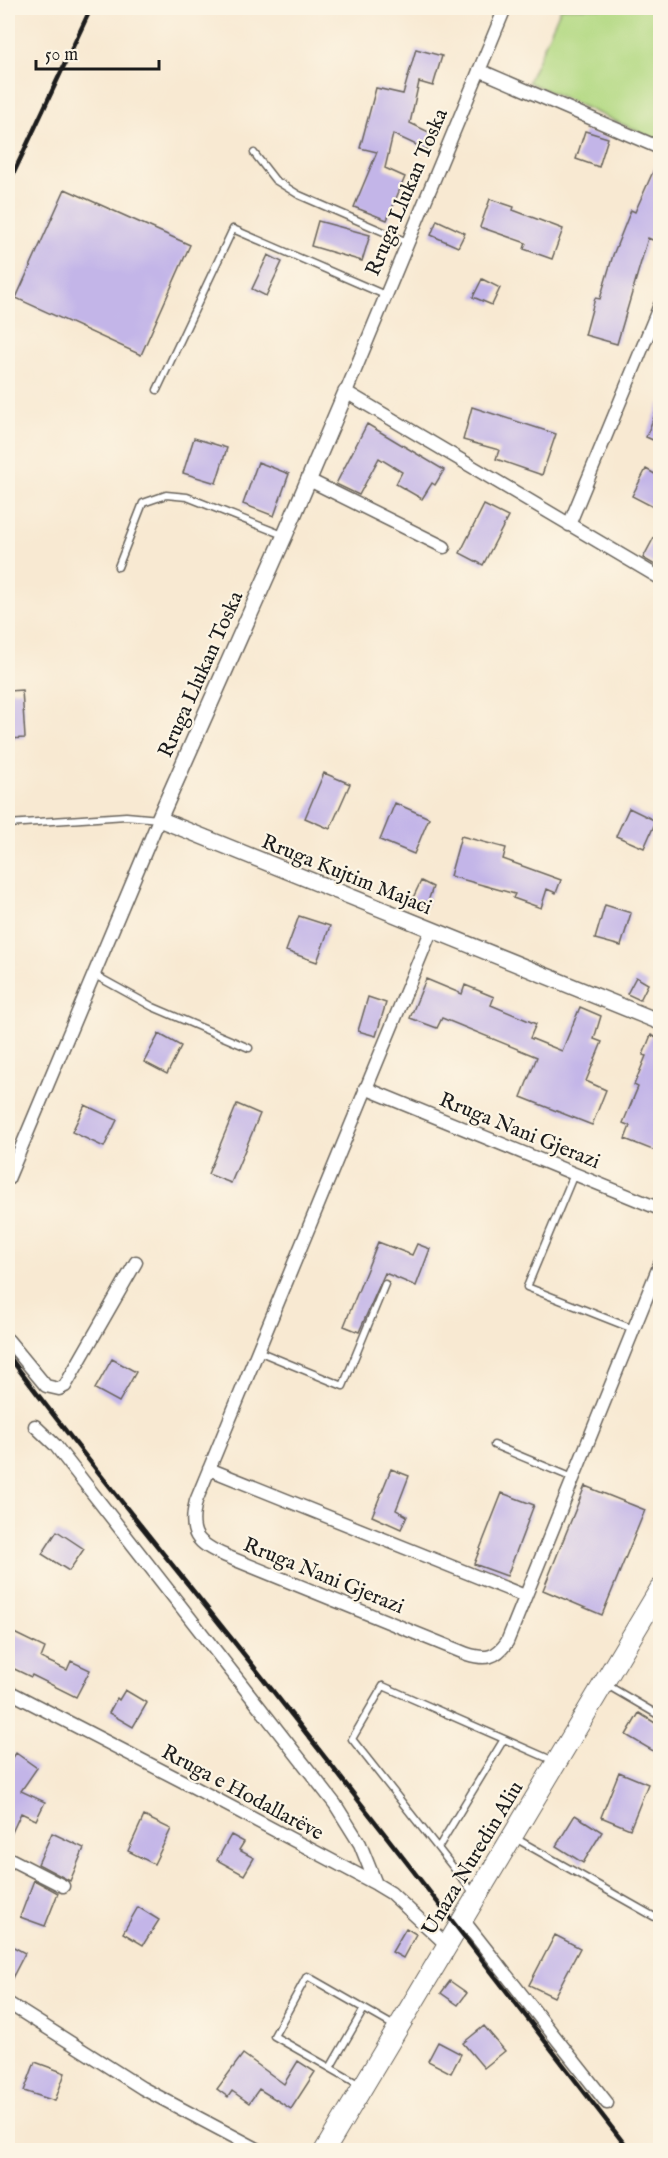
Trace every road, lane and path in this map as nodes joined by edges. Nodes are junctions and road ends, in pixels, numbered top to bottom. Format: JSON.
{"nodes":[{"id":1,"x":505,"y":8,"type":"edge"},
{"id":2,"x":479,"y":70,"type":"junction"},
{"id":3,"x":660,"y":148,"type":"edge"},
{"id":4,"x":254,"y":153,"type":"dead end"},
{"id":5,"x":407,"y":242,"type":"junction"},
{"id":6,"x":386,"y":295,"type":"junction"},
{"id":7,"x":660,"y":305,"type":"edge"},
{"id":8,"x":157,"y":390,"type":"dead end"},
{"id":9,"x":346,"y":392,"type":"junction"},
{"id":10,"x":309,"y":480,"type":"junction"},
{"id":11,"x":569,"y":525,"type":"junction"},
{"id":12,"x":285,"y":536,"type":"junction"},
{"id":13,"x":444,"y":547,"type":"dead end"},
{"id":14,"x":118,"y":567,"type":"dead end"},
{"id":15,"x":660,"y":578,"type":"edge"},
{"id":16,"x":159,"y":819,"type":"junction"},
{"id":17,"x":8,"y":824,"type":"edge"},
{"id":18,"x":431,"y":931,"type":"junction"},
{"id":19,"x":93,"y":974,"type":"junction"},
{"id":20,"x":660,"y":1023,"type":"edge"},
{"id":21,"x":249,"y":1048,"type":"dead end"},
{"id":22,"x":365,"y":1088,"type":"junction"},
{"id":23,"x":574,"y":1174,"type":"junction"},
{"id":24,"x":8,"y":1179,"type":"edge"},
{"id":25,"x":660,"y":1209,"type":"edge"},
{"id":26,"x":136,"y":1262,"type":"dead end"},
{"id":27,"x":660,"y":1264,"type":"edge"},
{"id":28,"x":386,"y":1284,"type":"dead end"},
{"id":29,"x":633,"y":1329,"type":"junction"},
{"id":30,"x":8,"y":1340,"type":"edge"},
{"id":31,"x":257,"y":1351,"type":"junction"},
{"id":32,"x":35,"y":1426,"type":"dead end"},
{"id":33,"x":494,"y":1445,"type":"dead end"},
{"id":34,"x":209,"y":1469,"type":"junction"},
{"id":35,"x":573,"y":1478,"type":"junction"},
{"id":36,"x":660,"y":1589,"type":"edge"},
{"id":37,"x":525,"y":1596,"type":"junction"},
{"id":38,"x":604,"y":1684,"type":"junction"},
{"id":39,"x":8,"y":1691,"type":"edge"},
{"id":40,"x":660,"y":1716,"type":"edge"},
{"id":41,"x":504,"y":1739,"type":"junction"},
{"id":42,"x":557,"y":1762,"type":"junction"},
{"id":43,"x":512,"y":1836,"type":"junction"},
{"id":44,"x":438,"y":1848,"type":"junction"},
{"id":45,"x":8,"y":1858,"type":"edge"},
{"id":46,"x":376,"y":1884,"type":"junction"},
{"id":47,"x":63,"y":1886,"type":"dead end"},
{"id":48,"x":477,"y":1897,"type":"junction"},
{"id":49,"x":463,"y":1920,"type":"junction"},
{"id":50,"x":660,"y":1920,"type":"edge"},
{"id":51,"x":448,"y":1946,"type":"junction"},
{"id":52,"x":8,"y":2003,"type":"edge"},
{"id":53,"x":364,"y":2009,"type":"junction"},
{"id":54,"x":398,"y":2028,"type":"junction"},
{"id":55,"x":330,"y":2068,"type":"junction"},
{"id":56,"x":363,"y":2087,"type":"junction"},
{"id":57,"x":607,"y":2103,"type":"dead end"},
{"id":58,"x":325,"y":2150,"type":"edge"},
{"id":59,"x":259,"y":2151,"type":"edge"}],
"edges":[{"from":1,"to":2,"type":"street","name":"Rruga Llukan Toska"},
{"from":2,"to":3,"type":"street"},
{"from":2,"to":5,"type":"street","name":"Rruga Llukan Toska"},
{"from":4,"to":5,"type":"lane"},
{"from":5,"to":6,"type":"street","name":"Rruga Llukan Toska"},
{"from":6,"to":8,"type":"lane"},
{"from":6,"to":9,"type":"street","name":"Rruga Llukan Toska"},
{"from":7,"to":11,"type":"street"},
{"from":9,"to":10,"type":"street","name":"Rruga Llukan Toska"},
{"from":9,"to":11,"type":"street"},
{"from":10,"to":12,"type":"street","name":"Rruga Llukan Toska"},
{"from":10,"to":13,"type":"street"},
{"from":11,"to":15,"type":"street"},
{"from":12,"to":14,"type":"lane"},
{"from":12,"to":16,"type":"street","name":"Rruga Llukan Toska"},
{"from":16,"to":17,"type":"lane","name":"Rruga Kujtim Majaci"},
{"from":16,"to":18,"type":"street","name":"Rruga Kujtim Majaci"},
{"from":16,"to":19,"type":"street","name":"Rruga Llukan Toska"},
{"from":18,"to":20,"type":"street","name":"Rruga Kujtim Majaci"},
{"from":18,"to":22,"type":"street","name":"Rruga Nani Gjerazi"},
{"from":19,"to":21,"type":"lane"},
{"from":19,"to":24,"type":"street","name":"Rruga Llukan Toska"},
{"from":22,"to":23,"type":"street","name":"Rruga Nani Gjerazi"},
{"from":22,"to":31,"type":"street","name":"Rruga Nani Gjerazi"},
{"from":23,"to":25,"type":"street","name":"Rruga Nani Gjerazi"},
{"from":23,"to":29,"type":"lane"},
{"from":26,"to":30,"type":"street"},
{"from":27,"to":29,"type":"street","name":"Rruga Nani Gjerazi"},
{"from":28,"to":31,"type":"lane"},
{"from":29,"to":35,"type":"street","name":"Rruga Nani Gjerazi"},
{"from":31,"to":34,"type":"street","name":"Rruga Nani Gjerazi"},
{"from":32,"to":46,"type":"street"},
{"from":33,"to":35,"type":"lane"},
{"from":34,"to":37,"type":"street"},
{"from":34,"to":37,"type":"street","name":"Rruga Nani Gjerazi"},
{"from":35,"to":37,"type":"street","name":"Rruga Nani Gjerazi"},
{"from":36,"to":38,"type":"main road","name":"Unaza Nuredin Aliu"},
{"from":38,"to":40,"type":"lane"},
{"from":38,"to":42,"type":"main road","name":"Unaza Nuredin Aliu"},
{"from":39,"to":46,"type":"street","name":"Rruga e Hodallarëve"},
{"from":41,"to":42,"type":"lane"},
{"from":41,"to":44,"type":"lane"},
{"from":41,"to":44,"type":"lane"},
{"from":42,"to":43,"type":"main road","name":"Unaza Nuredin Aliu"},
{"from":43,"to":48,"type":"main road","name":"Unaza Nuredin Aliu"},
{"from":43,"to":50,"type":"lane"},
{"from":44,"to":48,"type":"lane"},
{"from":45,"to":47,"type":"street"},
{"from":46,"to":51,"type":"street","name":"Rruga e Hodallarëve"},
{"from":48,"to":49,"type":"main road","name":"Unaza Nuredin Aliu"},
{"from":49,"to":51,"type":"main road","name":"Unaza Nuredin Aliu"},
{"from":49,"to":57,"type":"street"},
{"from":51,"to":54,"type":"main road","name":"Unaza Nuredin Aliu"},
{"from":52,"to":59,"type":"street"},
{"from":53,"to":54,"type":"lane"},
{"from":53,"to":55,"type":"lane"},
{"from":53,"to":55,"type":"lane"},
{"from":54,"to":56,"type":"main road","name":"Unaza Nuredin Aliu"},
{"from":55,"to":56,"type":"lane"},
{"from":56,"to":58,"type":"main road","name":"Unaza Nuredin Aliu"}]}
